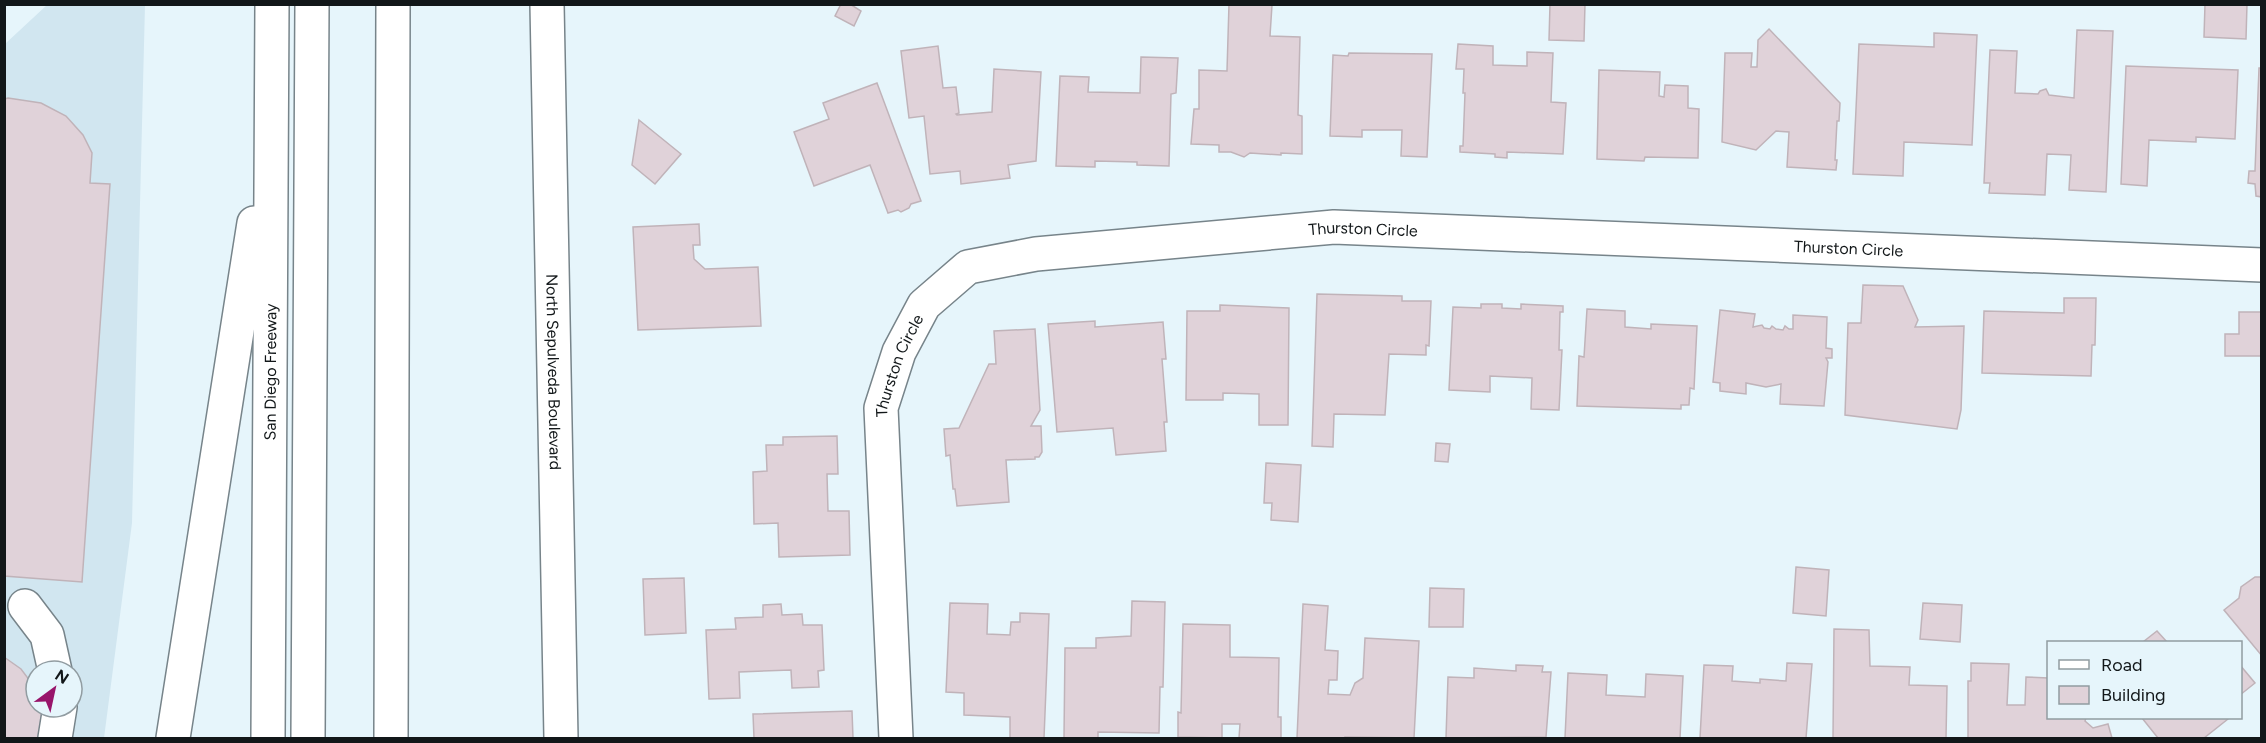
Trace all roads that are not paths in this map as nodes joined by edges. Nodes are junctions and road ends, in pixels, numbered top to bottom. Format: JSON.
{"nodes":[{"id":1,"x":272,"y":4,"type":"edge"},
{"id":2,"x":312,"y":4,"type":"edge"},
{"id":3,"x":393,"y":4,"type":"edge"},
{"id":4,"x":547,"y":4,"type":"edge"},
{"id":5,"x":272,"y":114,"type":"junction"},
{"id":6,"x":2262,"y":265,"type":"edge"},
{"id":7,"x":25,"y":606,"type":"dead end"},
{"id":8,"x":52,"y":659,"type":"edge"},
{"id":9,"x":58,"y":719,"type":"edge"},
{"id":10,"x":55,"y":738,"type":"edge"},
{"id":11,"x":173,"y":738,"type":"edge"},
{"id":12,"x":268,"y":738,"type":"edge"},
{"id":13,"x":308,"y":738,"type":"edge"},
{"id":14,"x":391,"y":738,"type":"edge"},
{"id":15,"x":561,"y":738,"type":"edge"},
{"id":16,"x":896,"y":738,"type":"edge"}],
"edges":[{"from":1,"to":5,"type":"main road","name":"San Diego Freeway"},
{"from":2,"to":13,"type":"main road"},
{"from":3,"to":14,"type":"main road"},
{"from":4,"to":15,"type":"main road","name":"North Sepulveda Boulevard"},
{"from":5,"to":11,"type":"main road"},
{"from":5,"to":12,"type":"main road","name":"San Diego Freeway"},
{"from":6,"to":16,"type":"main road","name":"Thurston Circle"},
{"from":7,"to":8,"type":"main road"},
{"from":9,"to":10,"type":"main road"}]}
